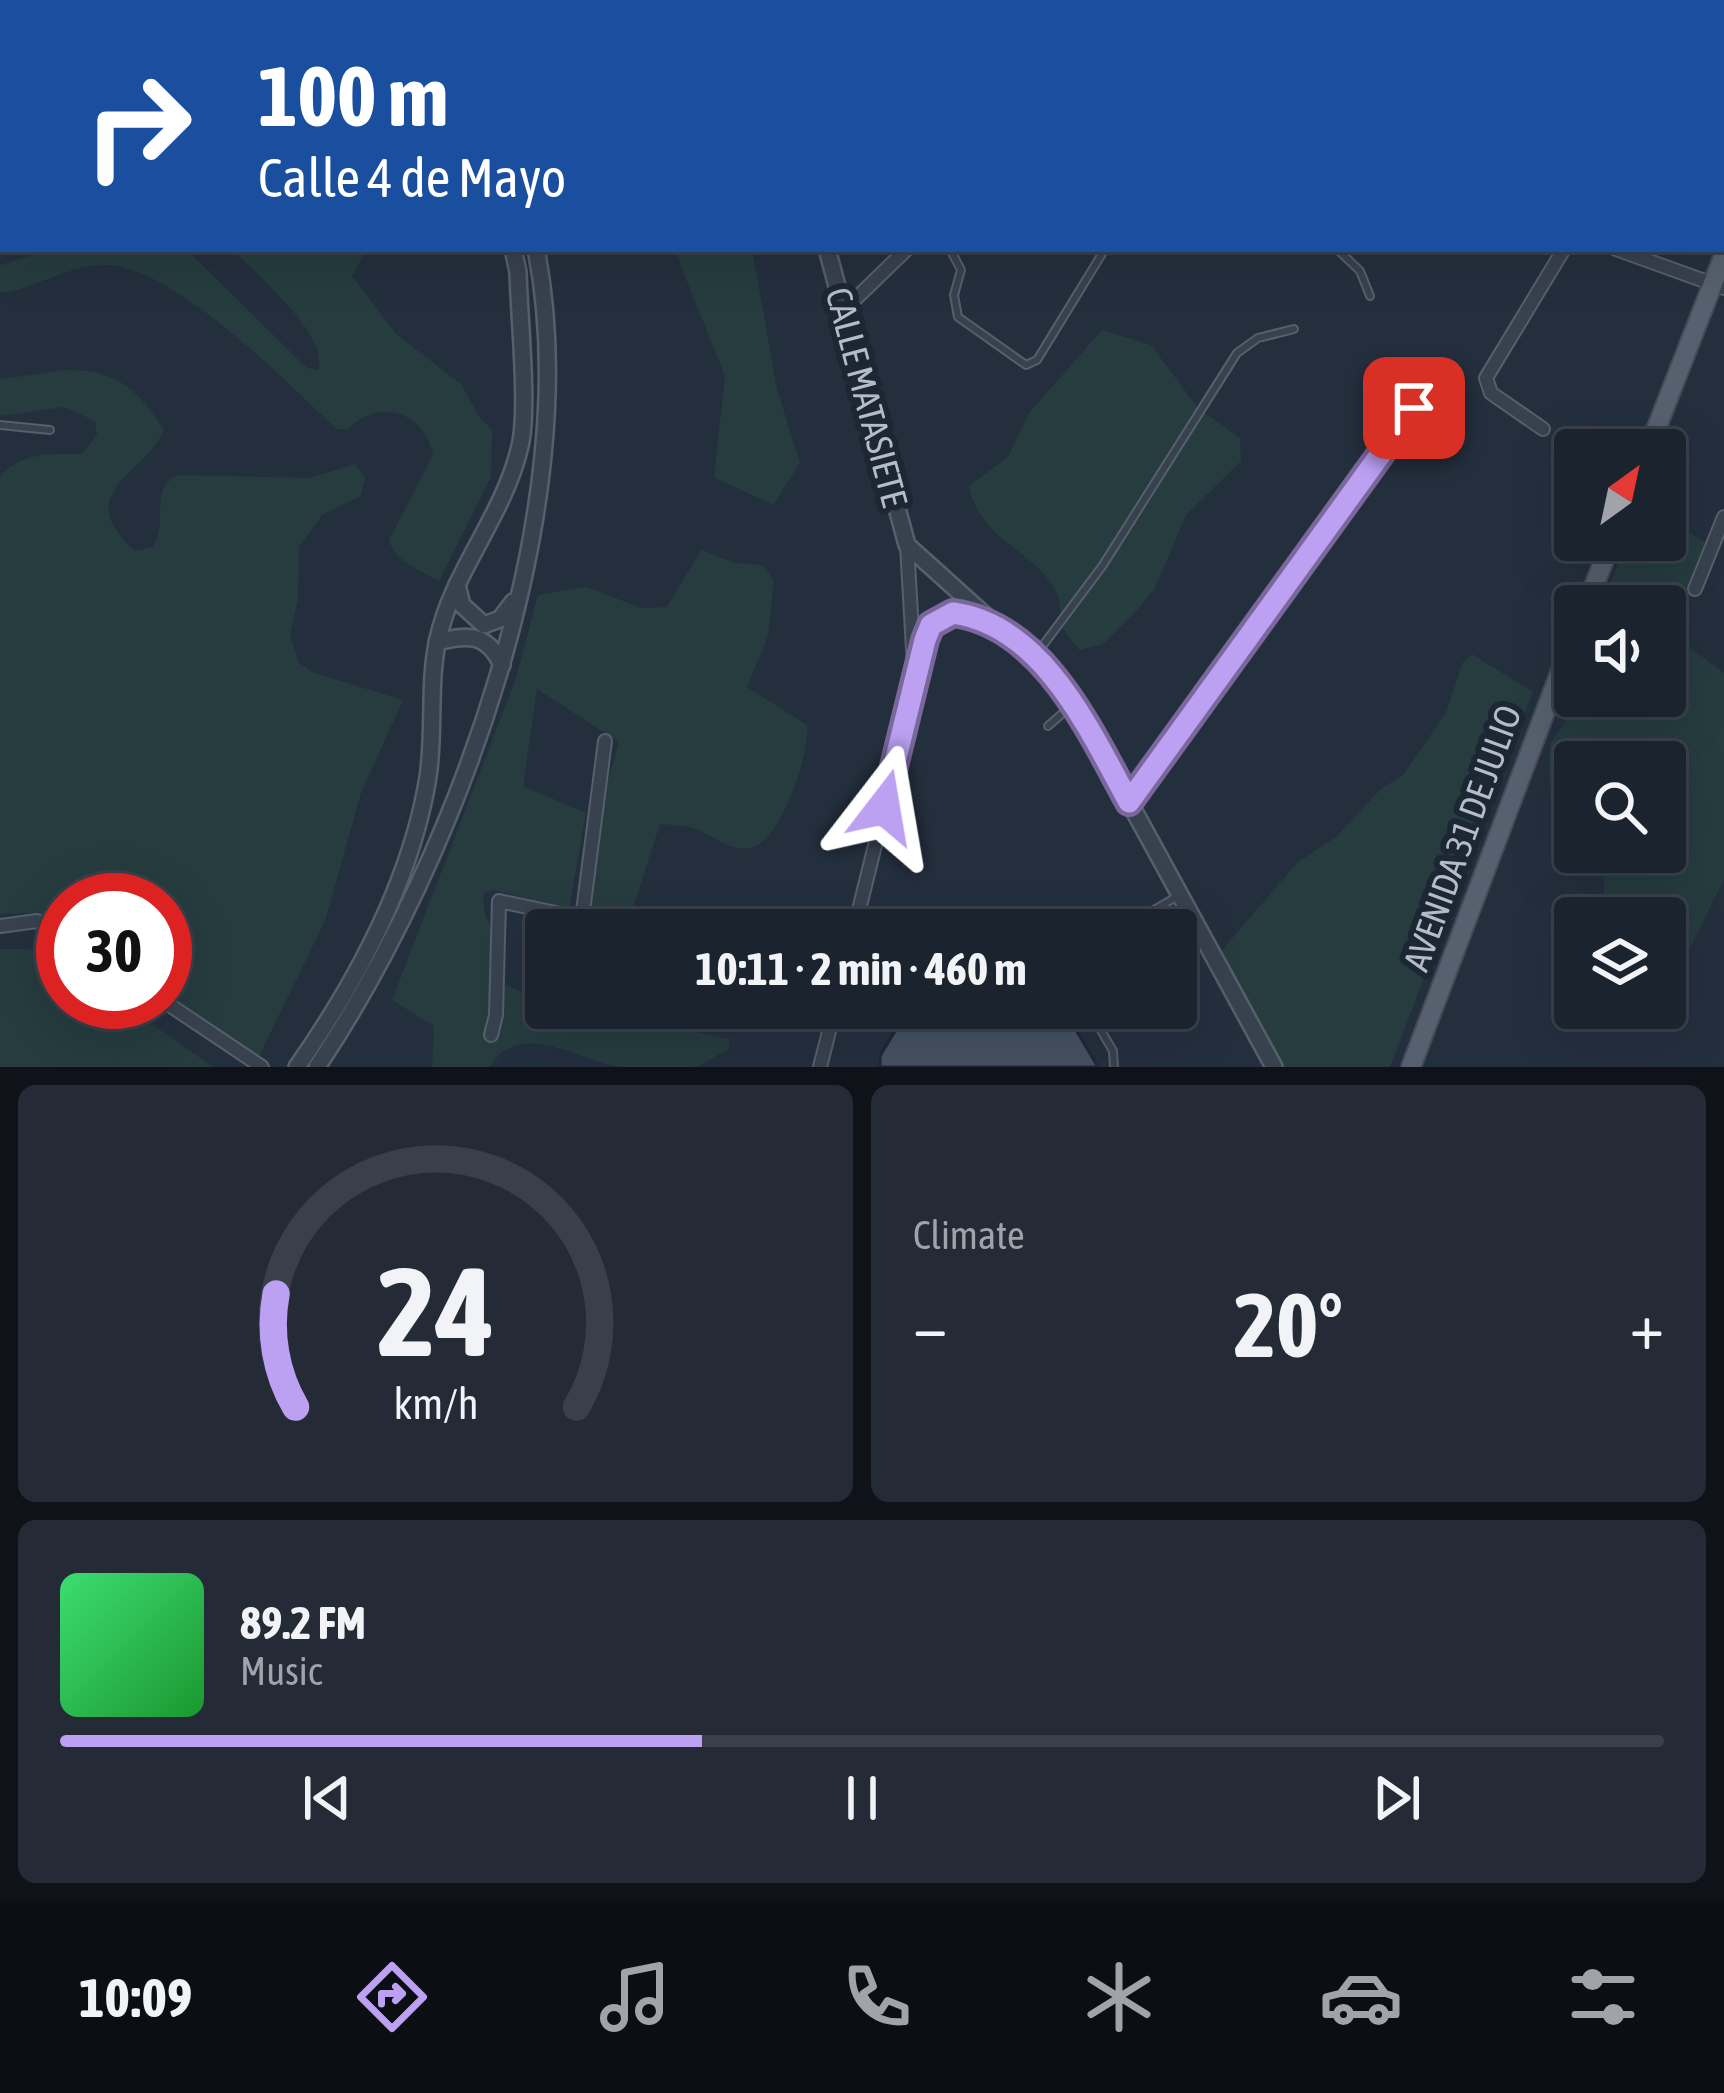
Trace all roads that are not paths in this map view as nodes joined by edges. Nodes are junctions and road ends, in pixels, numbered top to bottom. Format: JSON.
{"nodes":[{"id":1,"x":514,"y":252,"type":"edge"},
{"id":2,"x":536,"y":252,"type":"edge"},
{"id":3,"x":828,"y":252,"type":"edge"},
{"id":4,"x":904,"y":252,"type":"edge"},
{"id":5,"x":952,"y":252,"type":"edge"},
{"id":6,"x":1103,"y":252,"type":"edge"},
{"id":7,"x":1340,"y":252,"type":"edge"},
{"id":8,"x":1562,"y":252,"type":"edge"},
{"id":9,"x":1624,"y":252,"type":"edge"},
{"id":10,"x":1724,"y":255,"type":"edge"},
{"id":11,"x":1718,"y":286,"type":"edge"},
{"id":12,"x":1370,"y":296,"type":"dead end"},
{"id":13,"x":844,"y":310,"type":"junction"},
{"id":14,"x":1294,"y":329,"type":"dead end"},
{"id":15,"x":1414,"y":408,"type":"dead end"},
{"id":16,"x":0,"y":424,"type":"edge"},
{"id":17,"x":1543,"y":429,"type":"dead end"},
{"id":18,"x":1657,"y":429,"type":"edge"},
{"id":19,"x":50,"y":430,"type":"dead end"},
{"id":20,"x":1724,"y":518,"type":"edge"},
{"id":21,"x":907,"y":545,"type":"junction"},
{"id":22,"x":457,"y":582,"type":"junction"},
{"id":23,"x":1695,"y":589,"type":"dead end"},
{"id":24,"x":517,"y":597,"type":"junction"},
{"id":25,"x":994,"y":624,"type":"junction"},
{"id":26,"x":437,"y":642,"type":"junction"},
{"id":27,"x":1033,"y":659,"type":"junction"},
{"id":28,"x":502,"y":665,"type":"junction"},
{"id":29,"x":915,"y":684,"type":"junction"},
{"id":30,"x":1554,"y":689,"type":"edge"},
{"id":31,"x":1075,"y":702,"type":"junction"},
{"id":32,"x":1048,"y":726,"type":"dead end"},
{"id":33,"x":605,"y":741,"type":"dead end"},
{"id":34,"x":1129,"y":802,"type":"junction"},
{"id":35,"x":1180,"y":895,"type":"junction"},
{"id":36,"x":536,"y":909,"type":"edge"},
{"id":37,"x":583,"y":909,"type":"edge"},
{"id":38,"x":859,"y":909,"type":"edge"},
{"id":39,"x":1156,"y":909,"type":"edge"},
{"id":40,"x":36,"y":921,"type":"edge"},
{"id":41,"x":0,"y":926,"type":"edge"},
{"id":42,"x":192,"y":1020,"type":"edge"},
{"id":43,"x":830,"y":1029,"type":"edge"},
{"id":44,"x":1100,"y":1029,"type":"edge"},
{"id":45,"x":490,"y":1035,"type":"dead end"},
{"id":46,"x":262,"y":1067,"type":"edge"},
{"id":47,"x":297,"y":1067,"type":"edge"},
{"id":48,"x":317,"y":1067,"type":"edge"},
{"id":49,"x":820,"y":1067,"type":"edge"},
{"id":50,"x":1114,"y":1067,"type":"edge"},
{"id":51,"x":1274,"y":1067,"type":"edge"},
{"id":52,"x":1411,"y":1067,"type":"edge"}],
"edges":[{"from":1,"to":22,"type":"street"},
{"from":2,"to":24,"type":"street"},
{"from":3,"to":13,"type":"street","name":"CALLE MATASIETE"},
{"from":4,"to":13,"type":"street"},
{"from":5,"to":6,"type":"lane"},
{"from":7,"to":12,"type":"lane"},
{"from":8,"to":17,"type":"street"},
{"from":9,"to":11,"type":"street"},
{"from":10,"to":11,"type":"main road"},
{"from":11,"to":18,"type":"main road"},
{"from":13,"to":21,"type":"street","name":"CALLE MATASIETE"},
{"from":14,"to":27,"type":"lane"},
{"from":15,"to":34,"type":"street"},
{"from":16,"to":19,"type":"lane"},
{"from":20,"to":23,"type":"street"},
{"from":21,"to":25,"type":"street"},
{"from":21,"to":29,"type":"street"},
{"from":22,"to":24,"type":"street"},
{"from":22,"to":26,"type":"street"},
{"from":24,"to":28,"type":"street"},
{"from":25,"to":27,"type":"street"},
{"from":25,"to":29,"type":"street"},
{"from":26,"to":28,"type":"street"},
{"from":26,"to":47,"type":"street"},
{"from":27,"to":31,"type":"street"},
{"from":28,"to":48,"type":"street"},
{"from":29,"to":38,"type":"street"},
{"from":30,"to":52,"type":"main road","name":"AVENIDA 31 DE JULIO"},
{"from":31,"to":32,"type":"lane"},
{"from":31,"to":34,"type":"street"},
{"from":33,"to":37,"type":"street"},
{"from":34,"to":35,"type":"street"},
{"from":35,"to":39,"type":"lane"},
{"from":35,"to":51,"type":"street"},
{"from":36,"to":45,"type":"street"},
{"from":40,"to":41,"type":"street"},
{"from":42,"to":46,"type":"street"},
{"from":43,"to":49,"type":"street"},
{"from":44,"to":50,"type":"lane"}]}
